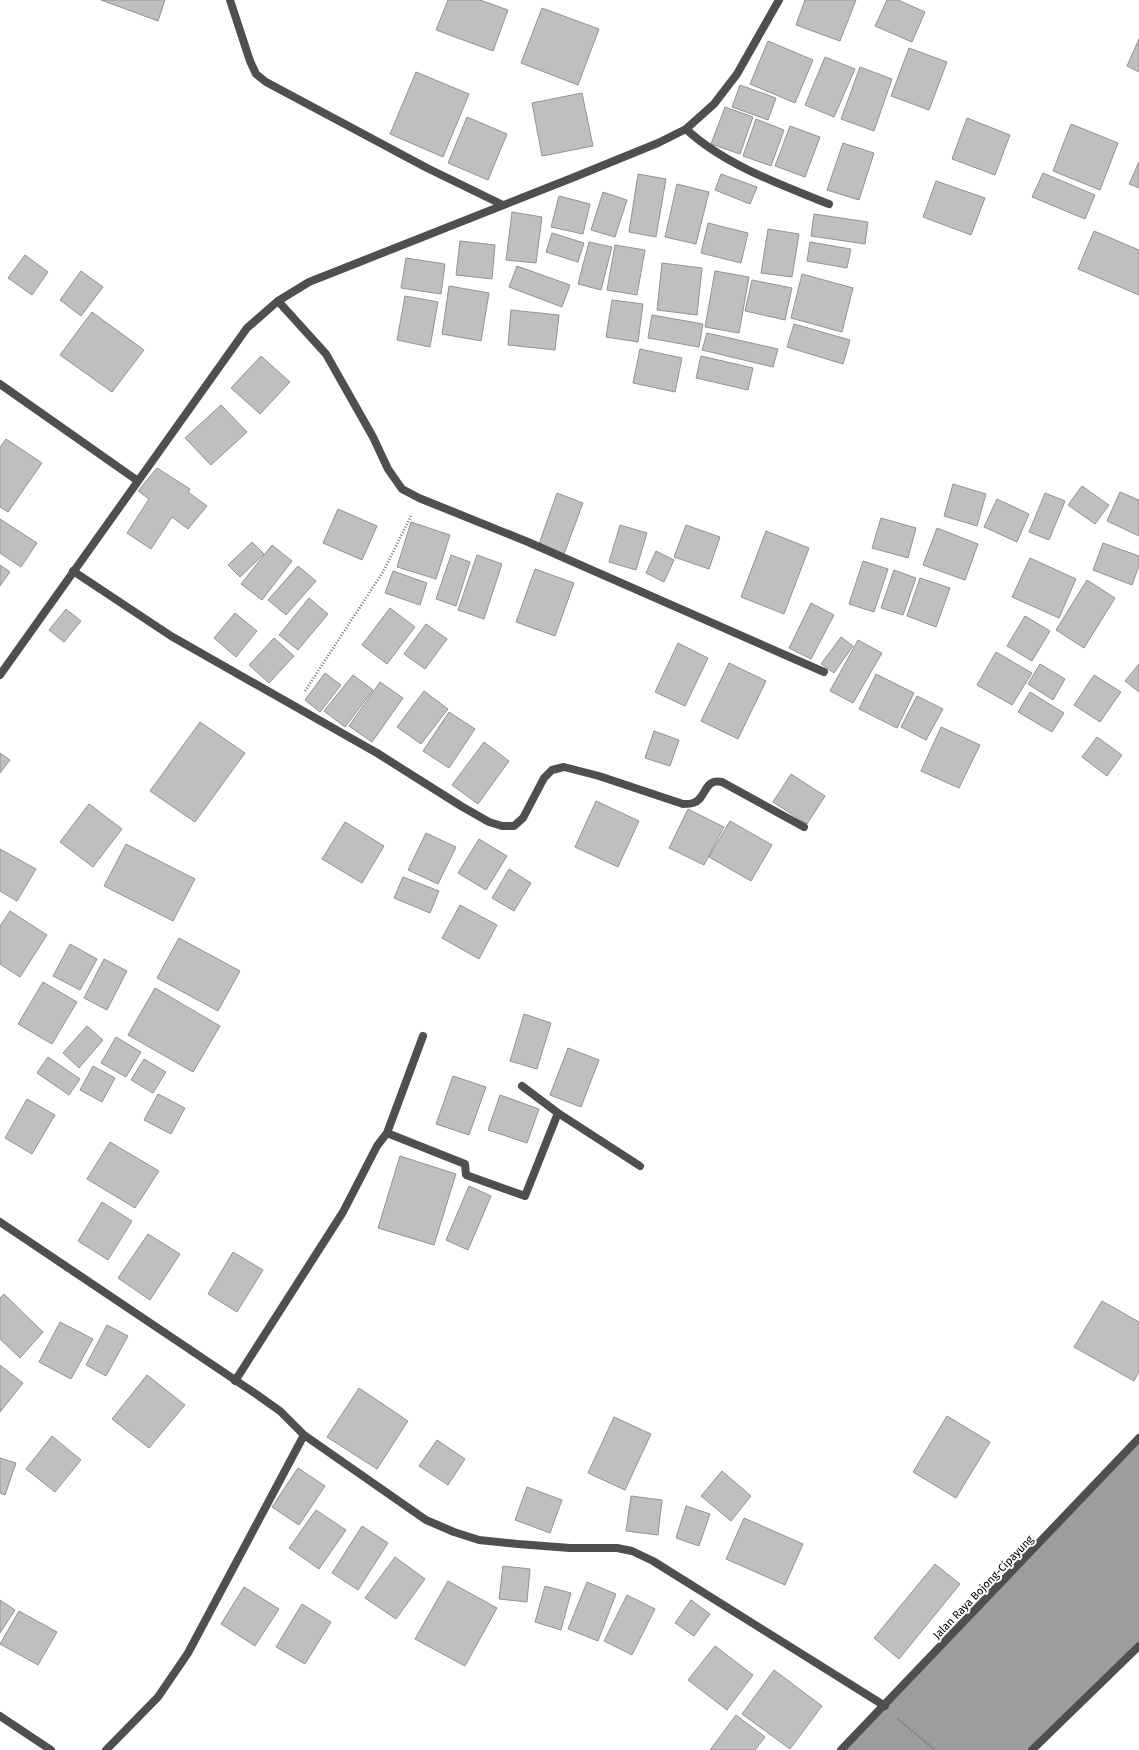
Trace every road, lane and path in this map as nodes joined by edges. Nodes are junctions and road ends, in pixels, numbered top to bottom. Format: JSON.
{"nodes":[{"id":1,"x":230,"y":0,"type":"edge"},
{"id":2,"x":779,"y":0,"type":"edge"},
{"id":3,"x":686,"y":129,"type":"junction"},
{"id":4,"x":829,"y":204,"type":"dead end"},
{"id":5,"x":503,"y":205,"type":"junction"},
{"id":6,"x":278,"y":301,"type":"junction"},
{"id":7,"x":0,"y":384,"type":"edge"},
{"id":8,"x":138,"y":481,"type":"junction"},
{"id":9,"x":419,"y":498,"type":"junction"},
{"id":10,"x":73,"y":571,"type":"junction"},
{"id":11,"x":824,"y":672,"type":"dead end"},
{"id":12,"x":0,"y":675,"type":"edge"},
{"id":13,"x":295,"y":706,"type":"junction"},
{"id":14,"x":804,"y":827,"type":"dead end"},
{"id":15,"x":423,"y":1036,"type":"dead end"},
{"id":16,"x":522,"y":1086,"type":"dead end"},
{"id":17,"x":558,"y":1114,"type":"junction"},
{"id":18,"x":387,"y":1133,"type":"junction"},
{"id":19,"x":640,"y":1166,"type":"dead end"},
{"id":20,"x":0,"y":1222,"type":"edge"},
{"id":21,"x":235,"y":1381,"type":"junction"},
{"id":22,"x":304,"y":1434,"type":"junction"},
{"id":23,"x":1139,"y":1438,"type":"edge"},
{"id":24,"x":1139,"y":1646,"type":"edge"},
{"id":25,"x":885,"y":1706,"type":"junction"},
{"id":26,"x":0,"y":1716,"type":"edge"},
{"id":27,"x":908,"y":1728,"type":"dead end"},
{"id":28,"x":51,"y":1750,"type":"edge"},
{"id":29,"x":106,"y":1750,"type":"edge"},
{"id":30,"x":841,"y":1750,"type":"edge"},
{"id":31,"x":935,"y":1750,"type":"edge"},
{"id":32,"x":1032,"y":1750,"type":"edge"}],
"edges":[{"from":1,"to":5,"type":"street"},
{"from":2,"to":3,"type":"street"},
{"from":3,"to":4,"type":"street"},
{"from":3,"to":5,"type":"street"},
{"from":5,"to":6,"type":"street"},
{"from":6,"to":8,"type":"street"},
{"from":6,"to":9,"type":"street"},
{"from":7,"to":8,"type":"street"},
{"from":8,"to":10,"type":"street"},
{"from":9,"to":11,"type":"street"},
{"from":9,"to":13,"type":"path"},
{"from":10,"to":12,"type":"street"},
{"from":10,"to":13,"type":"street"},
{"from":13,"to":14,"type":"street"},
{"from":15,"to":18,"type":"street"},
{"from":16,"to":17,"type":"street"},
{"from":17,"to":18,"type":"street"},
{"from":17,"to":19,"type":"street"},
{"from":18,"to":21,"type":"street"},
{"from":20,"to":21,"type":"street"},
{"from":21,"to":22,"type":"street"},
{"from":22,"to":25,"type":"street"},
{"from":22,"to":29,"type":"street"},
{"from":23,"to":25,"type":"street","name":"Jalan Raya Bojong-Cipayung"},
{"from":24,"to":32,"type":"street"},
{"from":25,"to":30,"type":"street","name":"Jalan Raya Bojong-Cipayung"},
{"from":26,"to":28,"type":"street"},
{"from":27,"to":31,"type":"path"}]}
